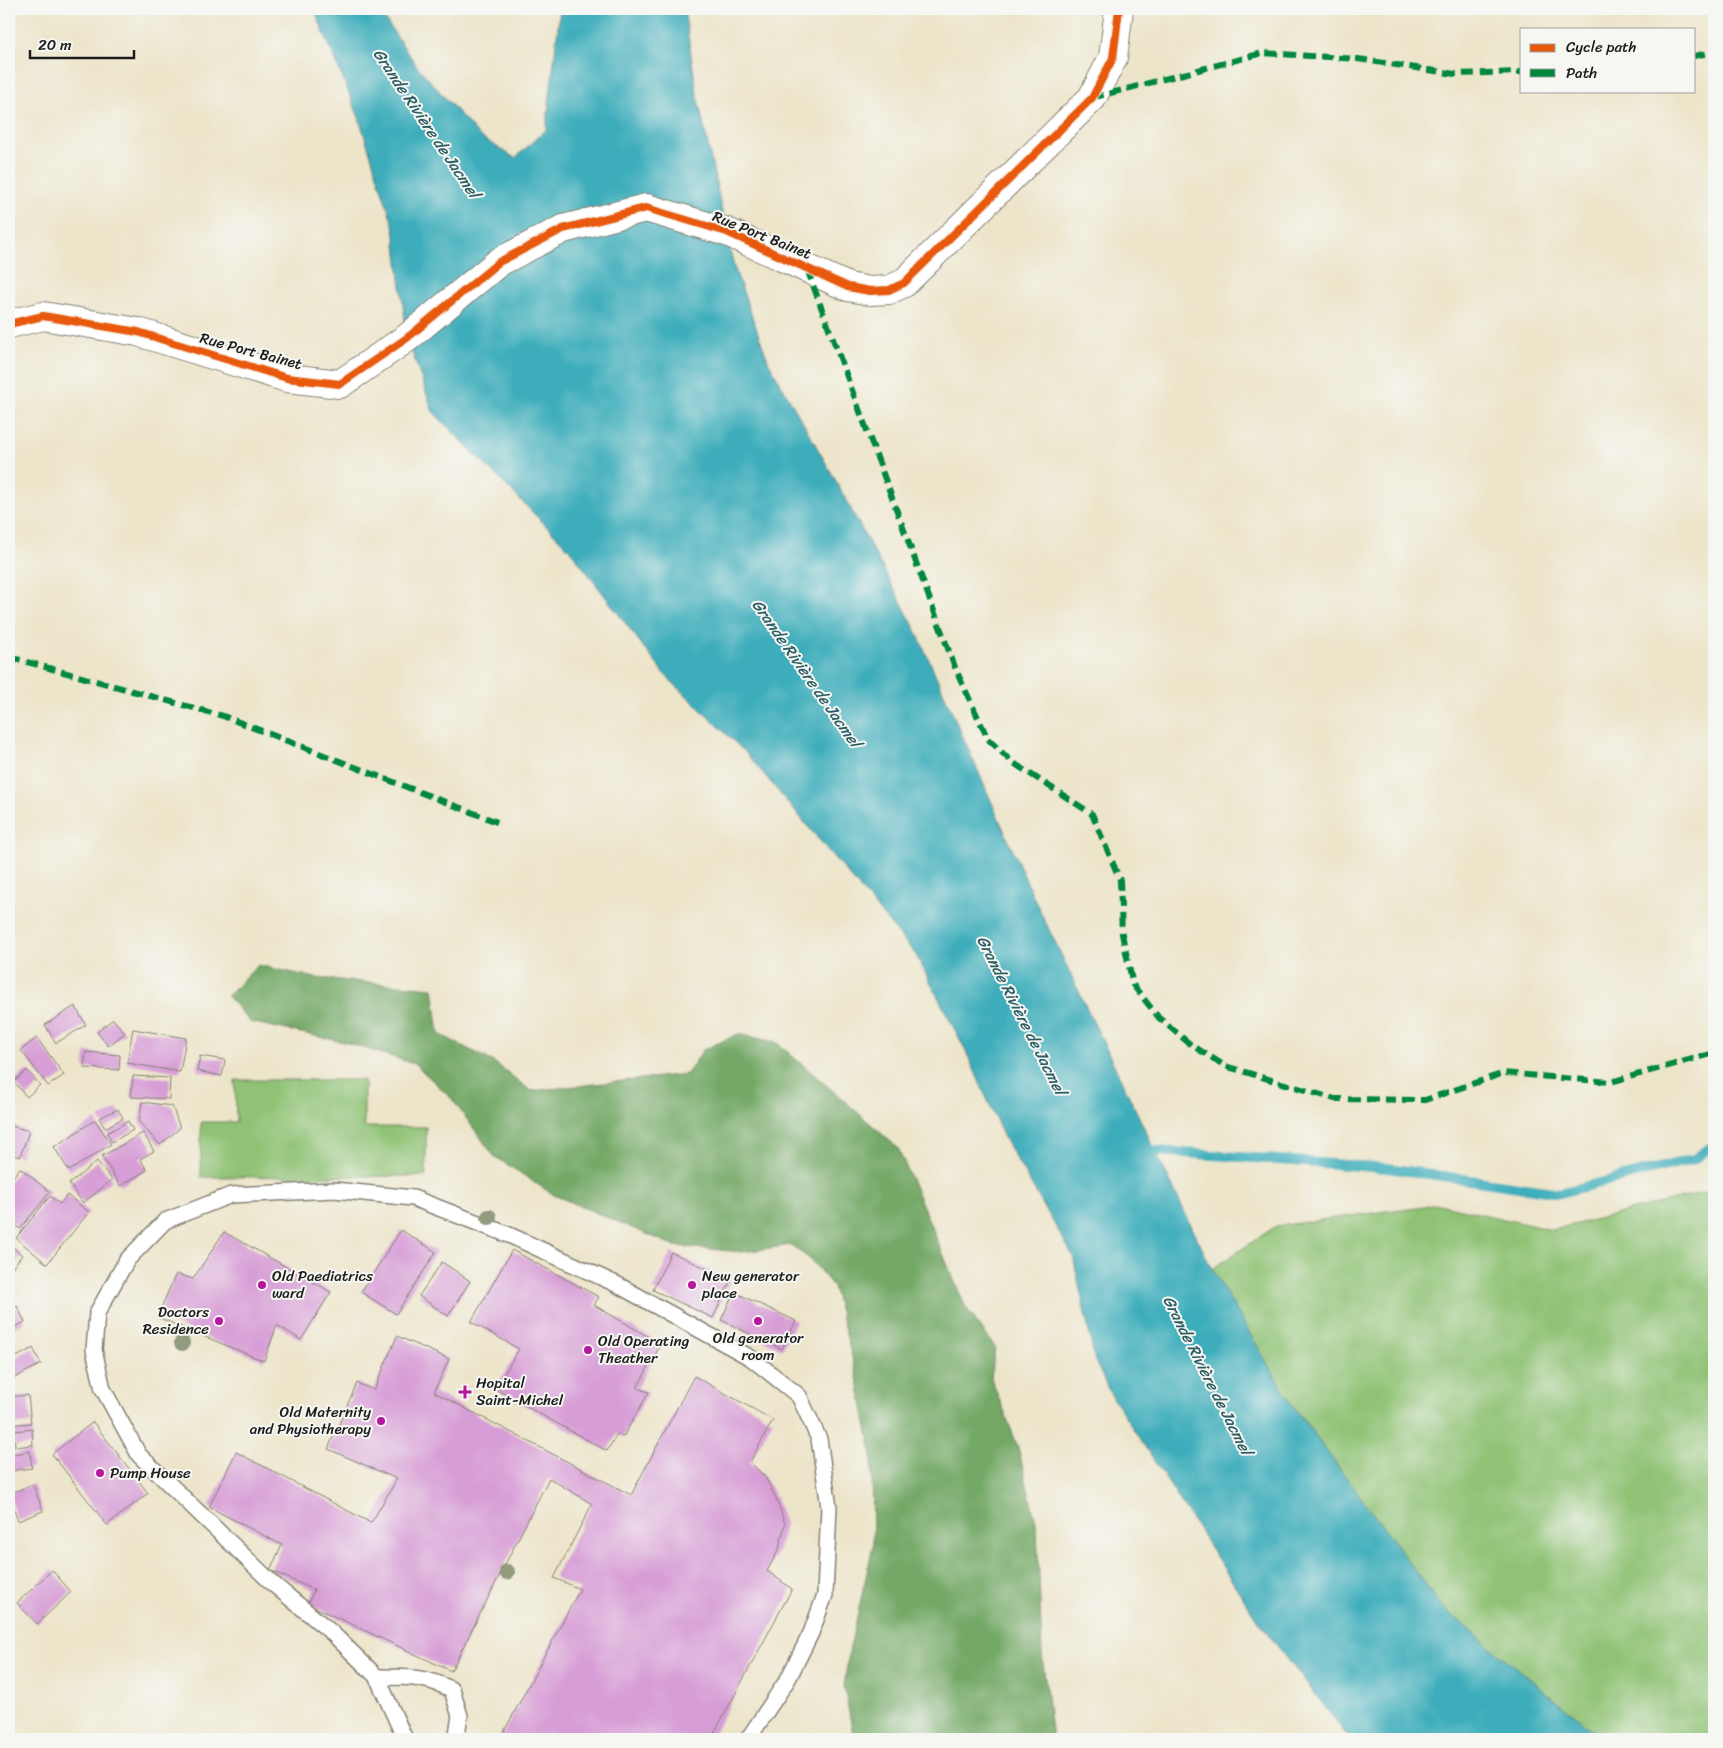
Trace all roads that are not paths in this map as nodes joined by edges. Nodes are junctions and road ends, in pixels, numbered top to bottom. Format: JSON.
{"nodes":[{"id":1,"x":1119,"y":9,"type":"edge"},
{"id":2,"x":9,"y":324,"type":"edge"},
{"id":3,"x":377,"y":1677,"type":"junction"},
{"id":4,"x":405,"y":1739,"type":"edge"},
{"id":5,"x":456,"y":1739,"type":"edge"},
{"id":6,"x":748,"y":1739,"type":"edge"}],
"edges":[{"from":1,"to":2,"type":"street","name":"Rue Port Bainet"},
{"from":3,"to":4,"type":"lane"},
{"from":3,"to":5,"type":"lane"},
{"from":3,"to":6,"type":"lane"}]}
